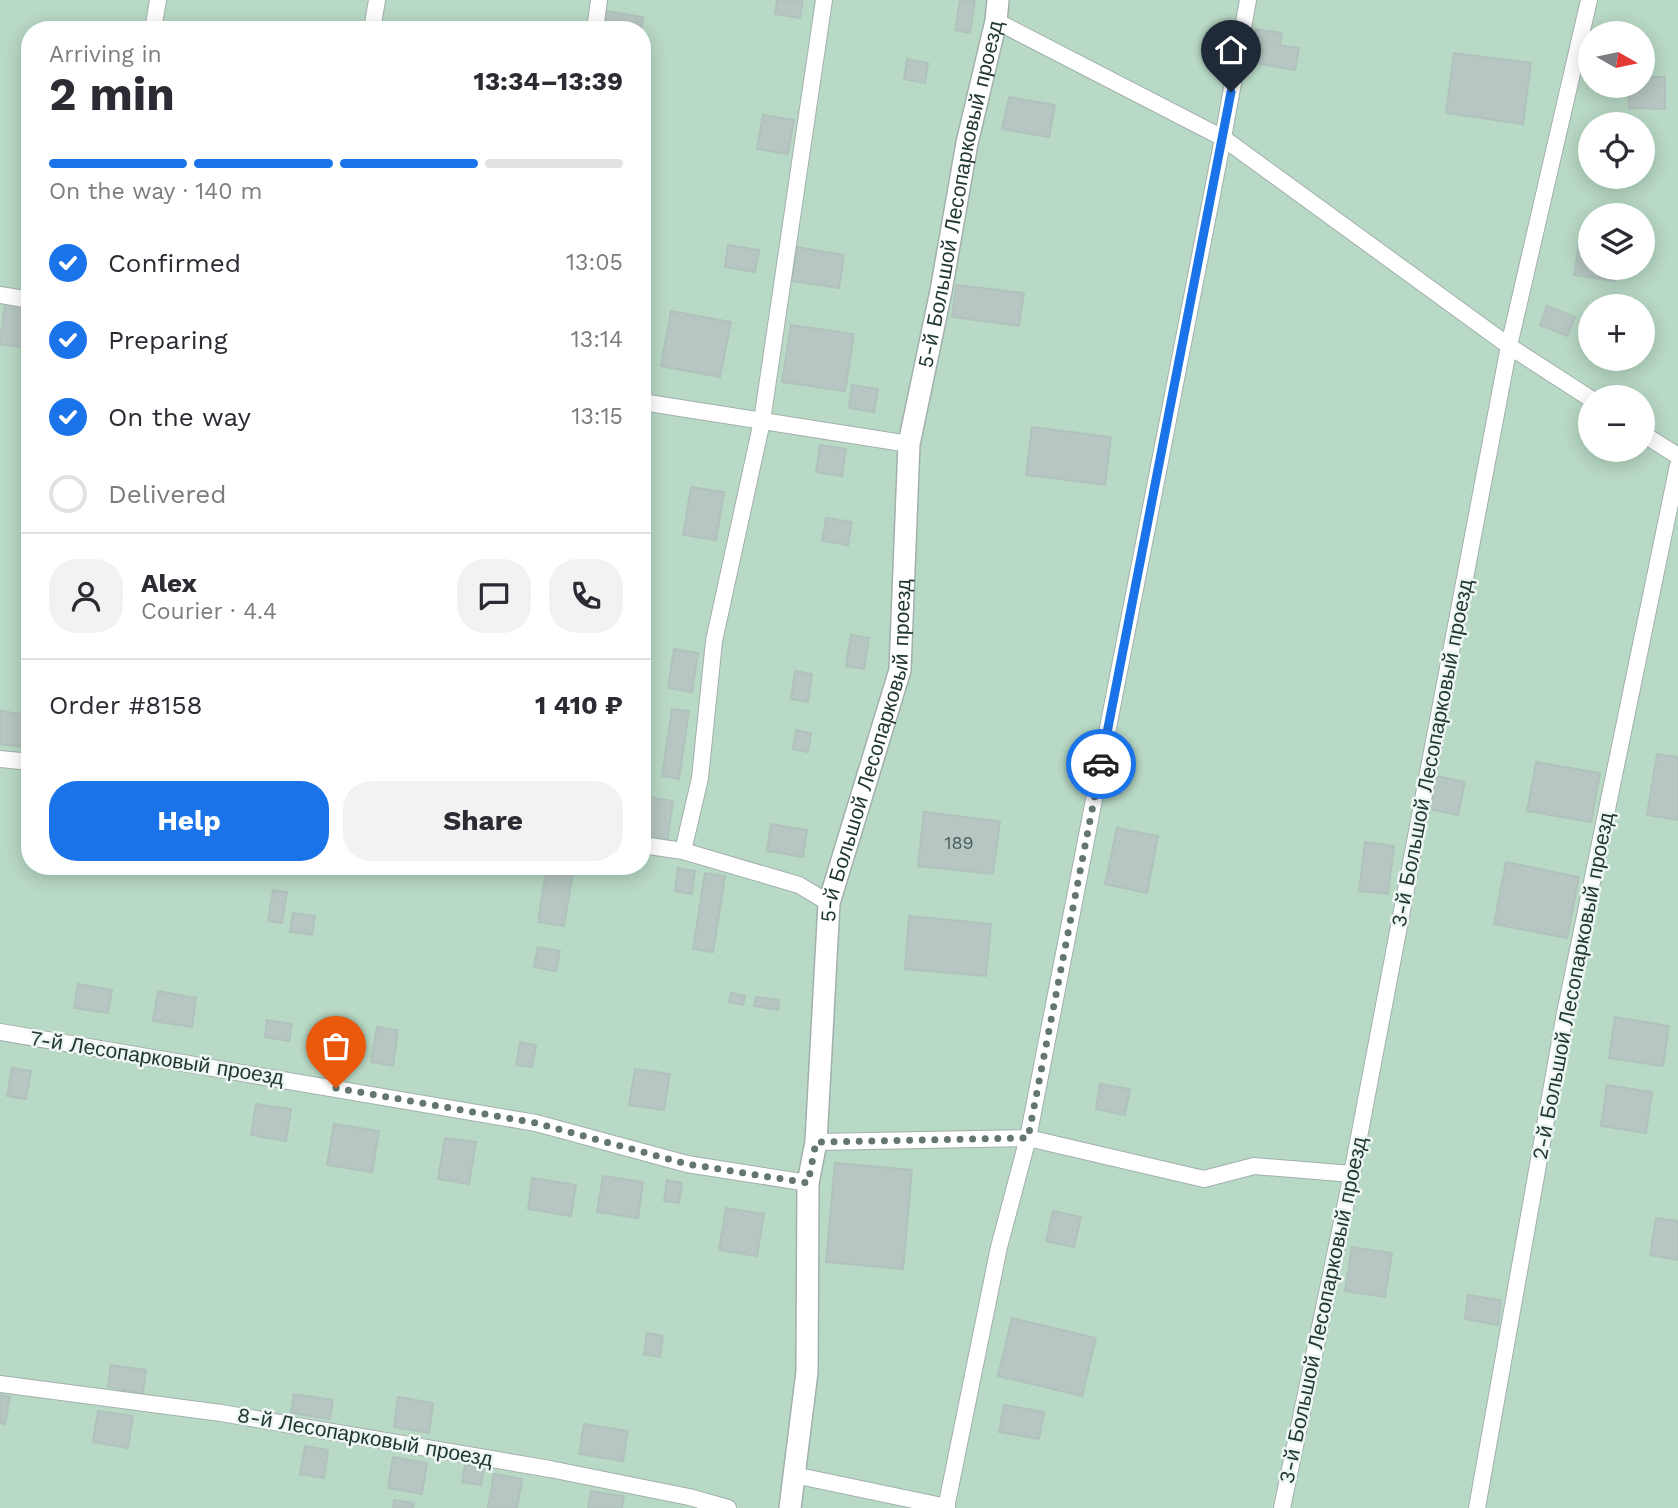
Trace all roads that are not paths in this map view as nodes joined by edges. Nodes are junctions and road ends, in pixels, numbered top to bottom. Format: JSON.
{"nodes":[{"id":1,"x":158,"y":0,"type":"edge"},
{"id":2,"x":377,"y":0,"type":"edge"},
{"id":3,"x":599,"y":0,"type":"edge"},
{"id":4,"x":824,"y":0,"type":"edge"},
{"id":5,"x":1248,"y":0,"type":"edge"},
{"id":6,"x":1589,"y":0,"type":"edge"},
{"id":7,"x":997,"y":10,"type":"edge"},
{"id":8,"x":154,"y":21,"type":"edge"},
{"id":9,"x":374,"y":21,"type":"edge"},
{"id":10,"x":596,"y":21,"type":"edge"},
{"id":11,"x":1223,"y":138,"type":"junction"},
{"id":12,"x":0,"y":295,"type":"edge"},
{"id":13,"x":21,"y":298,"type":"edge"},
{"id":14,"x":1510,"y":346,"type":"junction"},
{"id":15,"x":1578,"y":390,"type":"edge"},
{"id":16,"x":651,"y":403,"type":"edge"},
{"id":17,"x":762,"y":421,"type":"junction"},
{"id":18,"x":1655,"y":441,"type":"edge"},
{"id":19,"x":909,"y":444,"type":"junction"},
{"id":20,"x":1678,"y":456,"type":"edge"},
{"id":21,"x":1678,"y":465,"type":"edge"},
{"id":22,"x":0,"y":759,"type":"edge"},
{"id":23,"x":21,"y":761,"type":"edge"},
{"id":24,"x":651,"y":846,"type":"edge"},
{"id":25,"x":683,"y":851,"type":"junction"},
{"id":26,"x":829,"y":904,"type":"junction"},
{"id":27,"x":0,"y":1032,"type":"edge"},
{"id":28,"x":1028,"y":1138,"type":"junction"},
{"id":29,"x":816,"y":1142,"type":"junction"},
{"id":30,"x":1352,"y":1174,"type":"junction"},
{"id":31,"x":808,"y":1183,"type":"junction"},
{"id":32,"x":0,"y":1384,"type":"edge"},
{"id":33,"x":794,"y":1475,"type":"junction"},
{"id":34,"x":728,"y":1508,"type":"edge"},
{"id":35,"x":790,"y":1508,"type":"edge"},
{"id":36,"x":946,"y":1508,"type":"edge"},
{"id":37,"x":1282,"y":1508,"type":"edge"},
{"id":38,"x":1477,"y":1508,"type":"edge"}],
"edges":[{"from":1,"to":8,"type":"lane"},
{"from":2,"to":9,"type":"lane"},
{"from":3,"to":10,"type":"lane"},
{"from":4,"to":17,"type":"lane"},
{"from":5,"to":11,"type":"lane"},
{"from":6,"to":14,"type":"lane","name":"3-й Большой Лесопарковый проезд"},
{"from":7,"to":11,"type":"lane"},
{"from":7,"to":19,"type":"street","name":"5-й Большой Лесопарковый проезд"},
{"from":11,"to":14,"type":"lane"},
{"from":11,"to":28,"type":"lane"},
{"from":12,"to":13,"type":"lane"},
{"from":14,"to":15,"type":"lane"},
{"from":14,"to":30,"type":"lane","name":"3-й Большой Лесопарковый проезд"},
{"from":16,"to":17,"type":"lane"},
{"from":17,"to":19,"type":"lane"},
{"from":17,"to":25,"type":"lane"},
{"from":18,"to":20,"type":"lane"},
{"from":19,"to":26,"type":"street","name":"5-й Большой Лесопарковый проезд"},
{"from":21,"to":38,"type":"lane","name":"2-й Большой Лесопарковый проезд"},
{"from":22,"to":23,"type":"lane"},
{"from":24,"to":25,"type":"lane"},
{"from":25,"to":26,"type":"lane"},
{"from":26,"to":29,"type":"street","name":"5-й Большой Лесопарковый проезд"},
{"from":27,"to":31,"type":"lane","name":"7-й Лесопарковый проезд"},
{"from":28,"to":29,"type":"lane"},
{"from":28,"to":30,"type":"lane"},
{"from":28,"to":36,"type":"lane"},
{"from":29,"to":31,"type":"street","name":"5-й Большой Лесопарковый проезд"},
{"from":30,"to":37,"type":"lane","name":"3-й Большой Лесопарковый проезд"},
{"from":31,"to":33,"type":"street","name":"5-й Большой Лесопарковый проезд"},
{"from":32,"to":34,"type":"lane","name":"8-й Лесопарковый проезд"},
{"from":33,"to":35,"type":"street","name":"5-й Большой Лесопарковый проезд"},
{"from":33,"to":36,"type":"lane"}]}
